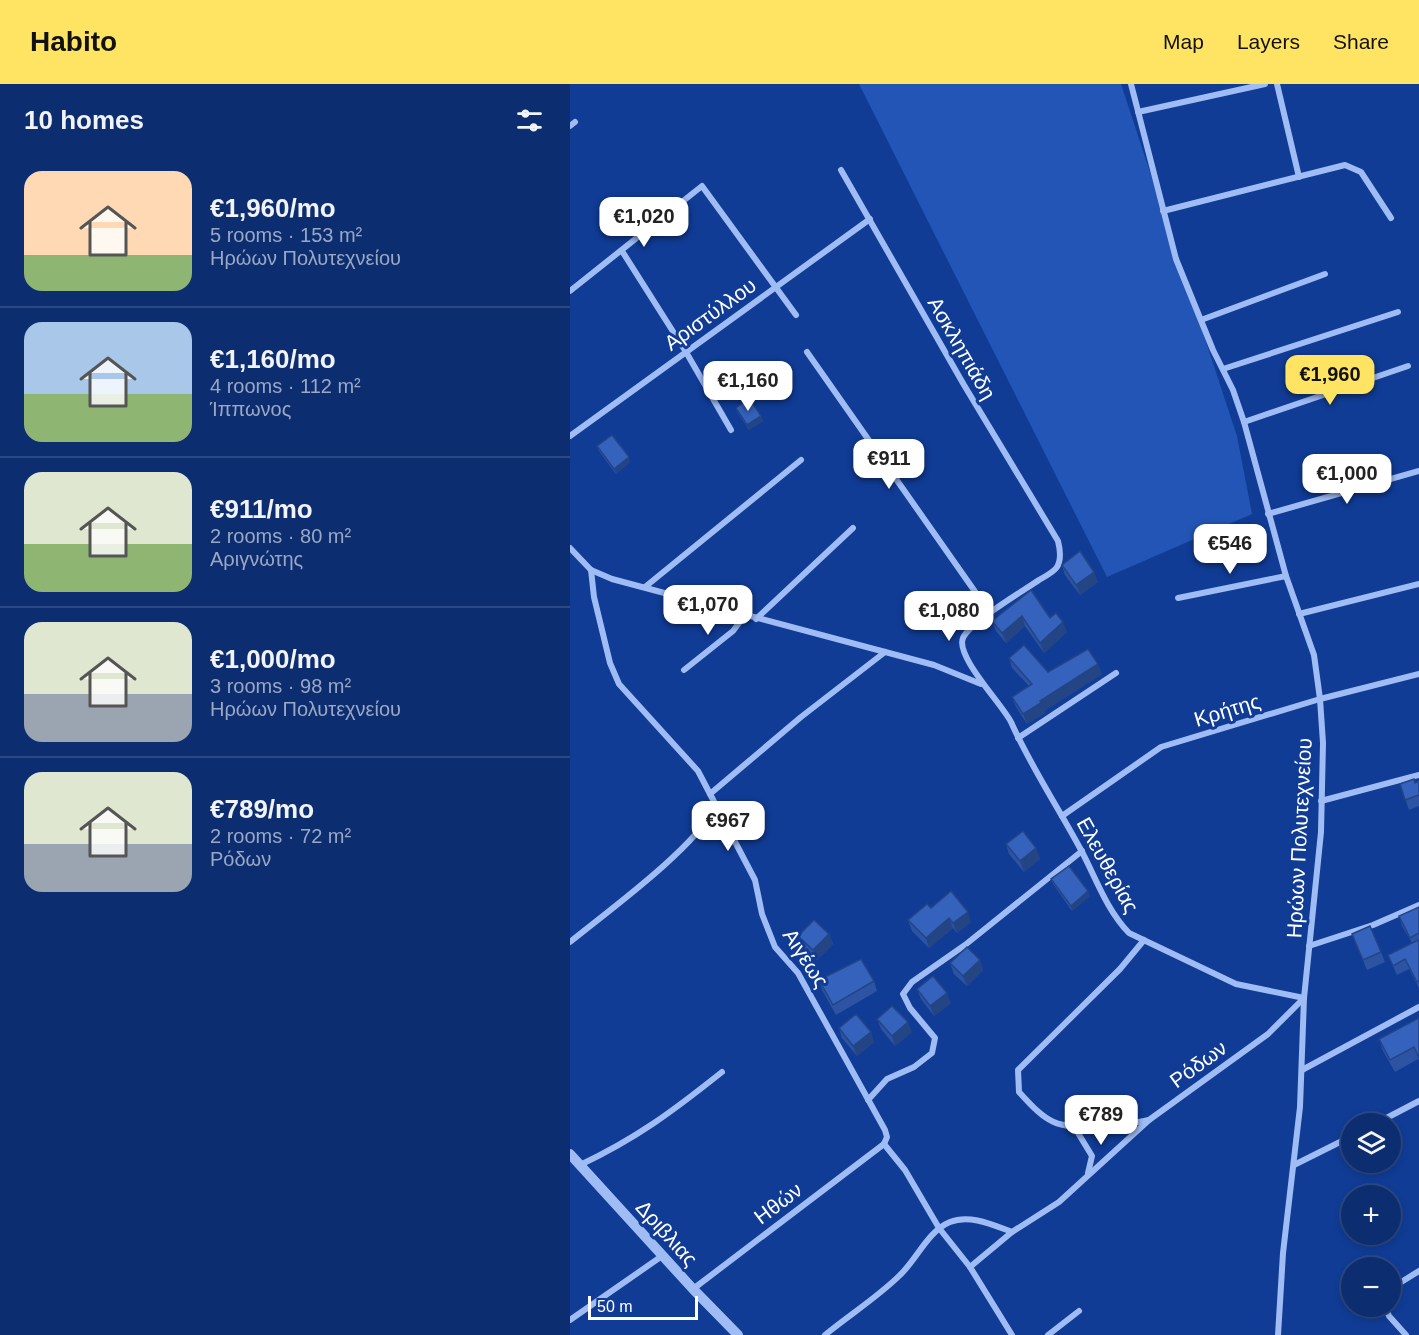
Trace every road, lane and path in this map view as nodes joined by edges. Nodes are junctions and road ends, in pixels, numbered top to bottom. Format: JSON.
{"nodes":[{"id":1,"x":1131,"y":84,"type":"edge"},
{"id":2,"x":1265,"y":84,"type":"edge"},
{"id":3,"x":1277,"y":84,"type":"edge"},
{"id":4,"x":1138,"y":112,"type":"junction"},
{"id":5,"x":841,"y":170,"type":"dead end"},
{"id":6,"x":1299,"y":177,"type":"junction"},
{"id":7,"x":1163,"y":211,"type":"junction"},
{"id":8,"x":1391,"y":218,"type":"dead end"},
{"id":9,"x":870,"y":219,"type":"junction"},
{"id":10,"x":622,"y":251,"type":"junction"},
{"id":11,"x":1325,"y":274,"type":"dead end"},
{"id":12,"x":775,"y":288,"type":"junction"},
{"id":13,"x":570,"y":291,"type":"edge"},
{"id":14,"x":1398,"y":312,"type":"dead end"},
{"id":15,"x":796,"y":315,"type":"dead end"},
{"id":16,"x":1201,"y":320,"type":"junction"},
{"id":17,"x":686,"y":352,"type":"junction"},
{"id":18,"x":807,"y":352,"type":"dead end"},
{"id":19,"x":1408,"y":366,"type":"dead end"},
{"id":20,"x":1222,"y":369,"type":"junction"},
{"id":21,"x":1244,"y":422,"type":"junction"},
{"id":22,"x":731,"y":430,"type":"dead end"},
{"id":23,"x":570,"y":436,"type":"edge"},
{"id":24,"x":801,"y":460,"type":"dead end"},
{"id":25,"x":1419,"y":471,"type":"edge"},
{"id":26,"x":1268,"y":514,"type":"junction"},
{"id":27,"x":853,"y":528,"type":"dead end"},
{"id":28,"x":1058,"y":541,"type":"joint"},
{"id":29,"x":570,"y":548,"type":"edge"},
{"id":30,"x":591,"y":570,"type":"junction"},
{"id":31,"x":1286,"y":576,"type":"junction"},
{"id":32,"x":1419,"y":584,"type":"edge"},
{"id":33,"x":645,"y":587,"type":"junction"},
{"id":34,"x":1178,"y":598,"type":"dead end"},
{"id":35,"x":990,"y":613,"type":"junction"},
{"id":36,"x":1299,"y":614,"type":"junction"},
{"id":37,"x":745,"y":615,"type":"junction"},
{"id":38,"x":756,"y":619,"type":"junction"},
{"id":39,"x":885,"y":652,"type":"junction"},
{"id":40,"x":684,"y":670,"type":"dead end"},
{"id":41,"x":1116,"y":673,"type":"dead end"},
{"id":42,"x":1419,"y":674,"type":"edge"},
{"id":43,"x":981,"y":684,"type":"junction"},
{"id":44,"x":1320,"y":699,"type":"junction"},
{"id":45,"x":1018,"y":738,"type":"junction"},
{"id":46,"x":1419,"y":775,"type":"edge"},
{"id":47,"x":710,"y":794,"type":"junction"},
{"id":48,"x":1321,"y":801,"type":"junction"},
{"id":49,"x":717,"y":806,"type":"junction"},
{"id":50,"x":1062,"y":816,"type":"junction"},
{"id":51,"x":1082,"y":851,"type":"junction"},
{"id":52,"x":1419,"y":905,"type":"edge"},
{"id":53,"x":1144,"y":940,"type":"junction"},
{"id":54,"x":570,"y":942,"type":"edge"},
{"id":55,"x":1310,"y":946,"type":"junction"},
{"id":56,"x":1304,"y":998,"type":"junction"},
{"id":57,"x":1419,"y":1006,"type":"edge"},
{"id":58,"x":1302,"y":1070,"type":"junction"},
{"id":59,"x":722,"y":1072,"type":"dead end"},
{"id":60,"x":868,"y":1100,"type":"junction"},
{"id":61,"x":1419,"y":1101,"type":"edge"},
{"id":62,"x":1396,"y":1113,"type":"edge"},
{"id":63,"x":1149,"y":1120,"type":"junction"},
{"id":64,"x":1075,"y":1128,"type":"junction"},
{"id":65,"x":1341,"y":1142,"type":"edge"},
{"id":66,"x":884,"y":1144,"type":"junction"},
{"id":67,"x":570,"y":1154,"type":"edge"},
{"id":68,"x":580,"y":1165,"type":"junction"},
{"id":69,"x":1294,"y":1165,"type":"junction"},
{"id":70,"x":1088,"y":1173,"type":"junction"},
{"id":71,"x":939,"y":1228,"type":"junction"},
{"id":72,"x":1012,"y":1232,"type":"junction"},
{"id":73,"x":662,"y":1256,"type":"junction"},
{"id":74,"x":970,"y":1267,"type":"junction"},
{"id":75,"x":1419,"y":1271,"type":"edge"},
{"id":76,"x":1401,"y":1282,"type":"edge"},
{"id":77,"x":693,"y":1289,"type":"junction"},
{"id":78,"x":1079,"y":1311,"type":"dead end"},
{"id":79,"x":1390,"y":1317,"type":"edge"},
{"id":80,"x":570,"y":1320,"type":"edge"},
{"id":81,"x":738,"y":1335,"type":"edge"},
{"id":82,"x":825,"y":1335,"type":"edge"},
{"id":83,"x":1012,"y":1335,"type":"edge"},
{"id":84,"x":1048,"y":1335,"type":"edge"},
{"id":85,"x":1278,"y":1335,"type":"edge"},
{"id":86,"x":1406,"y":1335,"type":"edge"}],
"edges":[{"from":1,"to":4,"type":"street","name":"Ηρώων Πολυτεχνείου"},
{"from":2,"to":4,"type":"street"},
{"from":3,"to":6,"type":"street"},
{"from":4,"to":7,"type":"street","name":"Ηρώων Πολυτεχνείου"},
{"from":5,"to":9,"type":"street","name":"Ασκληπιάδη"},
{"from":6,"to":7,"type":"street"},
{"from":6,"to":8,"type":"street"},
{"from":7,"to":16,"type":"street","name":"Ηρώων Πολυτεχνείου"},
{"from":9,"to":12,"type":"street","name":"Αριστύλλου"},
{"from":9,"to":28,"type":"street","name":"Ασκληπιάδη"},
{"from":10,"to":12,"type":"street"},
{"from":10,"to":13,"type":"street"},
{"from":10,"to":17,"type":"street"},
{"from":11,"to":16,"type":"street"},
{"from":12,"to":15,"type":"street"},
{"from":12,"to":17,"type":"street","name":"Αριστύλλου"},
{"from":14,"to":20,"type":"street"},
{"from":16,"to":20,"type":"street","name":"Ηρώων Πολυτεχνείου"},
{"from":17,"to":22,"type":"street"},
{"from":17,"to":23,"type":"street","name":"Αριστύλλου"},
{"from":18,"to":35,"type":"street"},
{"from":19,"to":21,"type":"street"},
{"from":20,"to":21,"type":"street","name":"Ηρώων Πολυτεχνείου"},
{"from":21,"to":26,"type":"street","name":"Ηρώων Πολυτεχνείου"},
{"from":24,"to":33,"type":"street"},
{"from":25,"to":26,"type":"street"},
{"from":26,"to":31,"type":"street","name":"Ηρώων Πολυτεχνείου"},
{"from":27,"to":38,"type":"street"},
{"from":28,"to":35,"type":"street","name":"Ελευθερίας"},
{"from":29,"to":30,"type":"street"},
{"from":30,"to":33,"type":"street"},
{"from":30,"to":47,"type":"street","name":"Αιγέως"},
{"from":31,"to":34,"type":"street"},
{"from":31,"to":36,"type":"street","name":"Ηρώων Πολυτεχνείου"},
{"from":32,"to":36,"type":"street"},
{"from":33,"to":37,"type":"street"},
{"from":35,"to":43,"type":"street","name":"Ελευθερίας"},
{"from":36,"to":44,"type":"street","name":"Ηρώων Πολυτεχνείου"},
{"from":37,"to":38,"type":"street"},
{"from":37,"to":40,"type":"street"},
{"from":38,"to":39,"type":"street"},
{"from":39,"to":43,"type":"street"},
{"from":39,"to":47,"type":"street"},
{"from":41,"to":45,"type":"street"},
{"from":42,"to":44,"type":"street","name":"Κρήτης"},
{"from":43,"to":45,"type":"street","name":"Ελευθερίας"},
{"from":44,"to":48,"type":"street","name":"Ηρώων Πολυτεχνείου"},
{"from":44,"to":50,"type":"street","name":"Κρήτης"},
{"from":45,"to":50,"type":"street","name":"Ελευθερίας"},
{"from":46,"to":48,"type":"street"},
{"from":47,"to":49,"type":"street","name":"Αιγέως"},
{"from":48,"to":55,"type":"street","name":"Ηρώων Πολυτεχνείου"},
{"from":49,"to":54,"type":"street"},
{"from":49,"to":60,"type":"street","name":"Αιγέως"},
{"from":50,"to":51,"type":"street","name":"Ελευθερίας"},
{"from":51,"to":53,"type":"street","name":"Ελευθερίας"},
{"from":51,"to":60,"type":"street"},
{"from":52,"to":55,"type":"street"},
{"from":53,"to":56,"type":"street","name":"Ελευθερίας"},
{"from":53,"to":64,"type":"street"},
{"from":55,"to":56,"type":"street","name":"Ηρώων Πολυτεχνείου"},
{"from":56,"to":58,"type":"street","name":"Ηρώων Πολυτεχνείου"},
{"from":56,"to":63,"type":"street","name":"Ρόδων"},
{"from":57,"to":58,"type":"street"},
{"from":58,"to":69,"type":"street","name":"Ηρώων Πολυτεχνείου"},
{"from":59,"to":68,"type":"street"},
{"from":60,"to":66,"type":"street","name":"Αιγέως"},
{"from":61,"to":62,"type":"street"},
{"from":63,"to":64,"type":"street"},
{"from":63,"to":70,"type":"street","name":"Ρόδων"},
{"from":64,"to":70,"type":"street"},
{"from":65,"to":69,"type":"street"},
{"from":66,"to":71,"type":"street"},
{"from":66,"to":77,"type":"street","name":"Ηθών"},
{"from":67,"to":68,"type":"street","name":"Δριβλιας"},
{"from":68,"to":73,"type":"street","name":"Δριβλιας"},
{"from":69,"to":85,"type":"street","name":"Ηρώων Πολυτεχνείου"},
{"from":70,"to":72,"type":"street","name":"Ρόδων"},
{"from":71,"to":72,"type":"street"},
{"from":71,"to":74,"type":"street"},
{"from":71,"to":82,"type":"street"},
{"from":72,"to":74,"type":"street","name":"Ρόδων"},
{"from":73,"to":77,"type":"street","name":"Δριβλιας"},
{"from":73,"to":80,"type":"street"},
{"from":74,"to":83,"type":"street"},
{"from":75,"to":76,"type":"street"},
{"from":77,"to":81,"type":"street","name":"Δριβλιας"},
{"from":78,"to":84,"type":"street"},
{"from":79,"to":86,"type":"street"}]}
